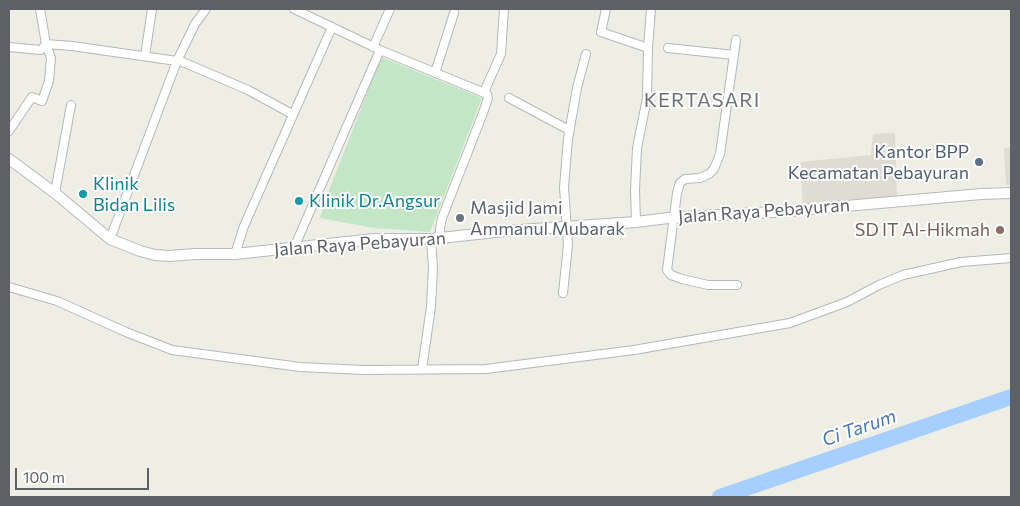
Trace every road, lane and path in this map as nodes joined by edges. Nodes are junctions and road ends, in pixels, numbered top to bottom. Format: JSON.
{"nodes":[{"id":1,"x":40,"y":9,"type":"edge"},
{"id":2,"x":152,"y":9,"type":"edge"},
{"id":3,"x":206,"y":9,"type":"edge"},
{"id":4,"x":390,"y":9,"type":"edge"},
{"id":5,"x":504,"y":9,"type":"edge"},
{"id":6,"x":606,"y":9,"type":"edge"},
{"id":7,"x":651,"y":9,"type":"edge"},
{"id":8,"x":298,"y":10,"type":"edge"},
{"id":9,"x":454,"y":13,"type":"dead end"},
{"id":10,"x":332,"y":26,"type":"junction"},
{"id":11,"x":736,"y":40,"type":"dead end"},
{"id":12,"x":46,"y":44,"type":"junction"},
{"id":13,"x":9,"y":47,"type":"edge"},
{"id":14,"x":648,"y":48,"type":"junction"},
{"id":15,"x":668,"y":48,"type":"dead end"},
{"id":16,"x":376,"y":49,"type":"junction"},
{"id":17,"x":586,"y":54,"type":"dead end"},
{"id":18,"x":734,"y":55,"type":"junction"},
{"id":19,"x":145,"y":56,"type":"junction"},
{"id":20,"x":178,"y":61,"type":"junction"},
{"id":21,"x":435,"y":73,"type":"junction"},
{"id":22,"x":484,"y":92,"type":"junction"},
{"id":23,"x":509,"y":98,"type":"dead end"},
{"id":24,"x":72,"y":104,"type":"dead end"},
{"id":25,"x":292,"y":114,"type":"junction"},
{"id":26,"x":569,"y":130,"type":"junction"},
{"id":27,"x":9,"y":131,"type":"edge"},
{"id":28,"x":9,"y":159,"type":"edge"},
{"id":29,"x":55,"y":192,"type":"junction"},
{"id":30,"x":1011,"y":193,"type":"edge"},
{"id":31,"x":674,"y":218,"type":"junction"},
{"id":32,"x":636,"y":222,"type":"junction"},
{"id":33,"x":566,"y":226,"type":"junction"},
{"id":34,"x":435,"y":238,"type":"junction"},
{"id":35,"x":110,"y":239,"type":"junction"},
{"id":36,"x":294,"y":248,"type":"junction"},
{"id":37,"x":235,"y":254,"type":"junction"},
{"id":38,"x":1011,"y":258,"type":"edge"},
{"id":39,"x":737,"y":285,"type":"dead end"},
{"id":40,"x":9,"y":287,"type":"edge"},
{"id":41,"x":563,"y":293,"type":"dead end"},
{"id":42,"x":422,"y":369,"type":"junction"}],
"edges":[{"from":1,"to":12,"type":"street"},
{"from":2,"to":19,"type":"street"},
{"from":3,"to":20,"type":"street"},
{"from":4,"to":16,"type":"street"},
{"from":5,"to":22,"type":"street"},
{"from":6,"to":14,"type":"street"},
{"from":7,"to":14,"type":"street"},
{"from":8,"to":10,"type":"street"},
{"from":9,"to":21,"type":"street"},
{"from":10,"to":16,"type":"street"},
{"from":10,"to":25,"type":"street"},
{"from":11,"to":18,"type":"street"},
{"from":12,"to":13,"type":"street"},
{"from":12,"to":19,"type":"street"},
{"from":12,"to":27,"type":"street"},
{"from":14,"to":32,"type":"street"},
{"from":15,"to":18,"type":"street"},
{"from":16,"to":21,"type":"street"},
{"from":16,"to":36,"type":"street"},
{"from":17,"to":26,"type":"street"},
{"from":18,"to":31,"type":"street"},
{"from":19,"to":20,"type":"street"},
{"from":20,"to":25,"type":"street"},
{"from":20,"to":35,"type":"street"},
{"from":21,"to":22,"type":"street"},
{"from":22,"to":34,"type":"street"},
{"from":23,"to":26,"type":"street"},
{"from":24,"to":29,"type":"street"},
{"from":25,"to":37,"type":"street"},
{"from":26,"to":33,"type":"street"},
{"from":28,"to":29,"type":"main road","name":"Jalan Raya Pebayuran"},
{"from":29,"to":35,"type":"main road","name":"Jalan Raya Pebayuran"},
{"from":30,"to":31,"type":"main road","name":"Jalan Raya Pebayuran"},
{"from":31,"to":32,"type":"main road","name":"Jalan Raya Pebayuran"},
{"from":31,"to":39,"type":"street"},
{"from":32,"to":33,"type":"main road","name":"Jalan Raya Pebayuran"},
{"from":33,"to":34,"type":"main road","name":"Jalan Raya Pebayuran"},
{"from":33,"to":41,"type":"street"},
{"from":34,"to":36,"type":"main road","name":"Jalan Raya Pebayuran"},
{"from":34,"to":42,"type":"street"},
{"from":35,"to":37,"type":"main road","name":"Jalan Raya Pebayuran"},
{"from":36,"to":37,"type":"main road","name":"Jalan Raya Pebayuran"},
{"from":38,"to":42,"type":"street"},
{"from":40,"to":42,"type":"street"}]}
